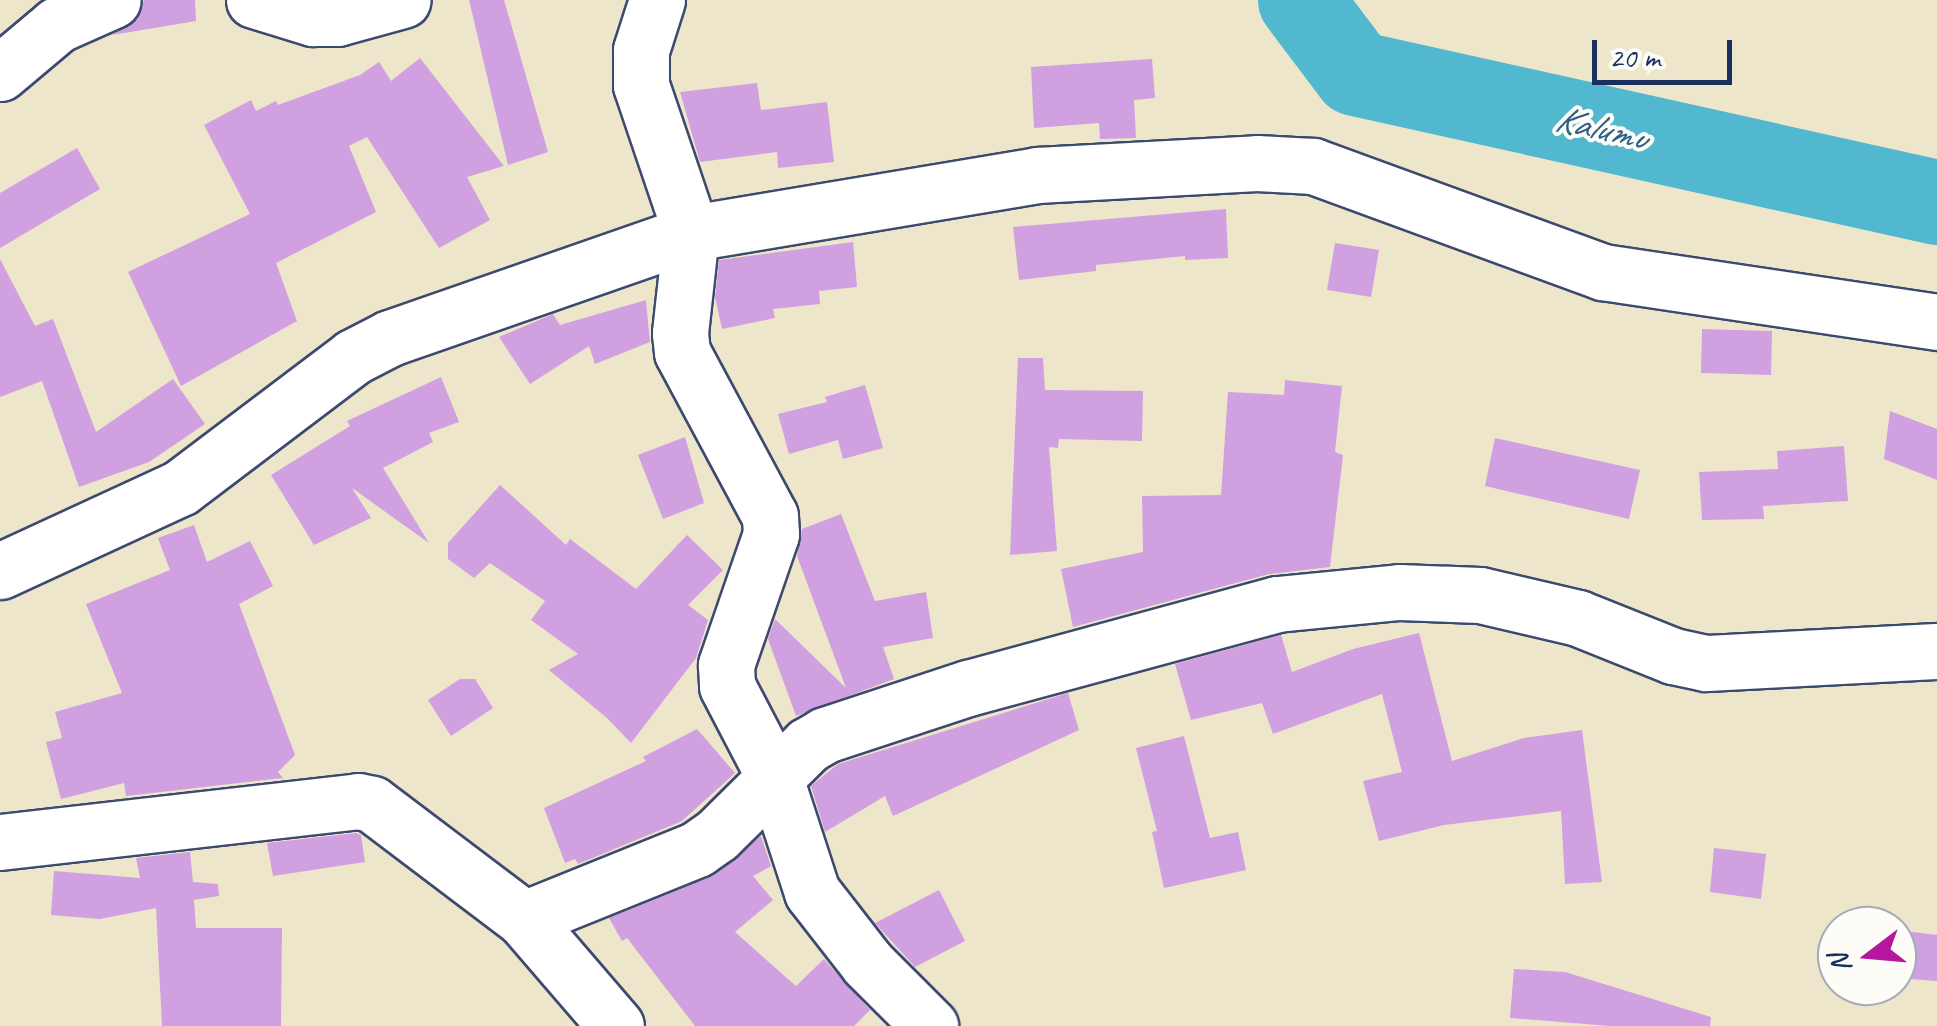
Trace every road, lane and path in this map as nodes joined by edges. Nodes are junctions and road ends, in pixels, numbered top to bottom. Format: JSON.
{"nodes":[{"id":1,"x":113,"y":0,"type":"edge"},
{"id":2,"x":254,"y":0,"type":"edge"},
{"id":3,"x":403,"y":0,"type":"edge"},
{"id":4,"x":657,"y":0,"type":"edge"},
{"id":5,"x":0,"y":73,"type":"edge"},
{"id":6,"x":691,"y":234,"type":"junction"},
{"id":7,"x":1937,"y":322,"type":"edge"},
{"id":8,"x":0,"y":570,"type":"edge"},
{"id":9,"x":1937,"y":652,"type":"edge"},
{"id":10,"x":775,"y":778,"type":"junction"},
{"id":11,"x":0,"y":842,"type":"edge"},
{"id":12,"x":524,"y":918,"type":"junction"},
{"id":13,"x":616,"y":1026,"type":"edge"},
{"id":14,"x":930,"y":1026,"type":"edge"}],
"edges":[{"from":1,"to":5,"type":"street"},
{"from":2,"to":3,"type":"street"},
{"from":4,"to":6,"type":"street"},
{"from":6,"to":7,"type":"street"},
{"from":6,"to":8,"type":"street"},
{"from":6,"to":10,"type":"street"},
{"from":9,"to":10,"type":"street"},
{"from":10,"to":12,"type":"street"},
{"from":10,"to":14,"type":"street"},
{"from":11,"to":12,"type":"street"},
{"from":12,"to":13,"type":"street"}]}
